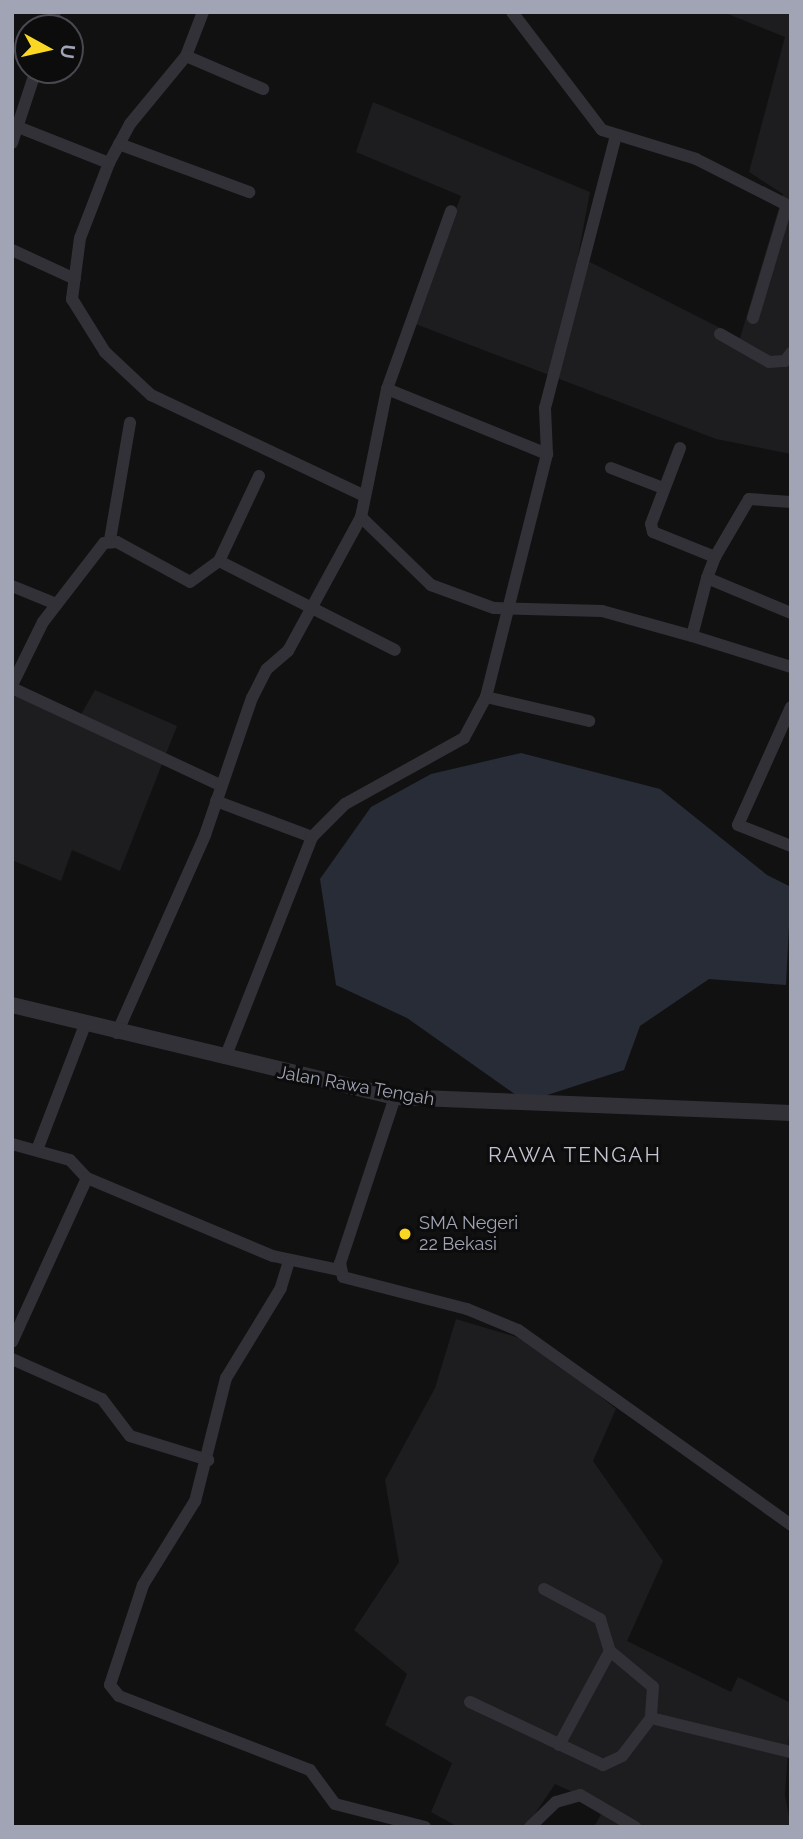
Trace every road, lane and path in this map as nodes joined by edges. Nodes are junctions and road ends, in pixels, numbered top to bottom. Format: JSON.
{"nodes":[{"id":1,"x":512,"y":12,"type":"edge"},
{"id":2,"x":201,"y":13,"type":"edge"},
{"id":3,"x":186,"y":56,"type":"junction"},
{"id":4,"x":32,"y":84,"type":"edge"},
{"id":5,"x":263,"y":89,"type":"dead end"},
{"id":6,"x":18,"y":127,"type":"junction"},
{"id":7,"x":615,"y":139,"type":"junction"},
{"id":8,"x":12,"y":143,"type":"edge"},
{"id":9,"x":119,"y":144,"type":"junction"},
{"id":10,"x":109,"y":163,"type":"junction"},
{"id":11,"x":249,"y":192,"type":"dead end"},
{"id":12,"x":789,"y":206,"type":"edge"},
{"id":13,"x":451,"y":211,"type":"dead end"},
{"id":14,"x":12,"y":250,"type":"edge"},
{"id":15,"x":75,"y":279,"type":"junction"},
{"id":16,"x":753,"y":318,"type":"dead end"},
{"id":17,"x":720,"y":334,"type":"dead end"},
{"id":18,"x":791,"y":353,"type":"edge"},
{"id":19,"x":387,"y":388,"type":"junction"},
{"id":20,"x":130,"y":423,"type":"dead end"},
{"id":21,"x":680,"y":448,"type":"dead end"},
{"id":22,"x":547,"y":454,"type":"junction"},
{"id":23,"x":611,"y":468,"type":"dead end"},
{"id":24,"x":259,"y":476,"type":"dead end"},
{"id":25,"x":663,"y":488,"type":"junction"},
{"id":26,"x":363,"y":495,"type":"junction"},
{"id":27,"x":791,"y":502,"type":"edge"},
{"id":28,"x":361,"y":517,"type":"junction"},
{"id":29,"x":110,"y":540,"type":"junction"},
{"id":30,"x":715,"y":557,"type":"junction"},
{"id":31,"x":219,"y":561,"type":"junction"},
{"id":32,"x":707,"y":578,"type":"junction"},
{"id":33,"x":12,"y":586,"type":"edge"},
{"id":34,"x":55,"y":604,"type":"junction"},
{"id":35,"x":311,"y":605,"type":"junction"},
{"id":36,"x":507,"y":609,"type":"junction"},
{"id":37,"x":791,"y":613,"type":"edge"},
{"id":38,"x":692,"y":636,"type":"junction"},
{"id":39,"x":396,"y":650,"type":"dead end"},
{"id":40,"x":791,"y":667,"type":"edge"},
{"id":41,"x":12,"y":686,"type":"edge"},
{"id":42,"x":486,"y":697,"type":"junction"},
{"id":43,"x":791,"y":707,"type":"edge"},
{"id":44,"x":589,"y":721,"type":"dead end"},
{"id":45,"x":786,"y":734,"type":"edge"},
{"id":46,"x":220,"y":785,"type":"junction"},
{"id":47,"x":216,"y":801,"type":"junction"},
{"id":48,"x":312,"y":837,"type":"junction"},
{"id":49,"x":791,"y":846,"type":"edge"},
{"id":50,"x":12,"y":1005,"type":"edge"},
{"id":51,"x":85,"y":1025,"type":"junction"},
{"id":52,"x":117,"y":1033,"type":"junction"},
{"id":53,"x":225,"y":1058,"type":"junction"},
{"id":54,"x":395,"y":1097,"type":"junction"},
{"id":55,"x":791,"y":1113,"type":"edge"},
{"id":56,"x":12,"y":1144,"type":"edge"},
{"id":57,"x":37,"y":1150,"type":"junction"},
{"id":58,"x":87,"y":1178,"type":"junction"},
{"id":59,"x":289,"y":1261,"type":"junction"},
{"id":60,"x":339,"y":1270,"type":"junction"},
{"id":61,"x":18,"y":1310,"type":"edge"},
{"id":62,"x":12,"y":1342,"type":"edge"},
{"id":63,"x":12,"y":1359,"type":"edge"},
{"id":64,"x":208,"y":1460,"type":"junction"},
{"id":65,"x":791,"y":1525,"type":"edge"},
{"id":66,"x":544,"y":1589,"type":"dead end"},
{"id":67,"x":610,"y":1651,"type":"junction"},
{"id":68,"x":470,"y":1702,"type":"dead end"},
{"id":69,"x":652,"y":1718,"type":"junction"},
{"id":70,"x":559,"y":1745,"type":"junction"},
{"id":71,"x":791,"y":1752,"type":"edge"},
{"id":72,"x":425,"y":1827,"type":"edge"},
{"id":73,"x":530,"y":1827,"type":"edge"},
{"id":74,"x":635,"y":1827,"type":"edge"}],
"edges":[{"from":1,"to":7,"type":"street"},
{"from":2,"to":3,"type":"street"},
{"from":3,"to":5,"type":"street"},
{"from":3,"to":9,"type":"street"},
{"from":4,"to":6,"type":"street"},
{"from":6,"to":8,"type":"street"},
{"from":6,"to":10,"type":"street"},
{"from":7,"to":12,"type":"street"},
{"from":7,"to":22,"type":"street"},
{"from":9,"to":10,"type":"street"},
{"from":9,"to":11,"type":"street"},
{"from":10,"to":15,"type":"street"},
{"from":12,"to":16,"type":"street"},
{"from":13,"to":19,"type":"street"},
{"from":14,"to":15,"type":"street"},
{"from":15,"to":26,"type":"street"},
{"from":17,"to":18,"type":"street"},
{"from":19,"to":22,"type":"street"},
{"from":19,"to":26,"type":"street"},
{"from":20,"to":29,"type":"street"},
{"from":21,"to":25,"type":"street"},
{"from":22,"to":36,"type":"street"},
{"from":23,"to":25,"type":"street"},
{"from":24,"to":31,"type":"street"},
{"from":25,"to":30,"type":"street"},
{"from":26,"to":28,"type":"street"},
{"from":27,"to":30,"type":"street"},
{"from":28,"to":35,"type":"street"},
{"from":28,"to":36,"type":"street"},
{"from":29,"to":31,"type":"street"},
{"from":29,"to":34,"type":"street"},
{"from":30,"to":32,"type":"street"},
{"from":31,"to":35,"type":"street"},
{"from":32,"to":37,"type":"street"},
{"from":32,"to":38,"type":"street"},
{"from":33,"to":34,"type":"street"},
{"from":34,"to":41,"type":"street"},
{"from":35,"to":39,"type":"street"},
{"from":35,"to":46,"type":"street"},
{"from":36,"to":38,"type":"street"},
{"from":36,"to":42,"type":"street"},
{"from":38,"to":40,"type":"street"},
{"from":41,"to":46,"type":"street"},
{"from":42,"to":44,"type":"street"},
{"from":42,"to":48,"type":"street"},
{"from":43,"to":45,"type":"street"},
{"from":45,"to":49,"type":"street"},
{"from":46,"to":47,"type":"street"},
{"from":47,"to":48,"type":"street"},
{"from":47,"to":52,"type":"street"},
{"from":48,"to":53,"type":"street"},
{"from":50,"to":51,"type":"street","name":"Jalan Rawa Tengah"},
{"from":51,"to":52,"type":"street","name":"Jalan Rawa Tengah"},
{"from":51,"to":57,"type":"street"},
{"from":52,"to":53,"type":"street","name":"Jalan Rawa Tengah"},
{"from":53,"to":54,"type":"street","name":"Jalan Rawa Tengah"},
{"from":54,"to":55,"type":"street","name":"Jalan Rawa Tengah"},
{"from":54,"to":60,"type":"street"},
{"from":56,"to":57,"type":"street"},
{"from":57,"to":58,"type":"street"},
{"from":58,"to":59,"type":"street"},
{"from":58,"to":61,"type":"street"},
{"from":59,"to":60,"type":"street"},
{"from":59,"to":64,"type":"street"},
{"from":60,"to":65,"type":"street"},
{"from":61,"to":62,"type":"street"},
{"from":63,"to":64,"type":"street"},
{"from":64,"to":72,"type":"street"},
{"from":66,"to":67,"type":"street"},
{"from":67,"to":69,"type":"street"},
{"from":67,"to":70,"type":"street"},
{"from":68,"to":70,"type":"street"},
{"from":69,"to":70,"type":"street"},
{"from":69,"to":71,"type":"street"},
{"from":73,"to":74,"type":"street"}]}
